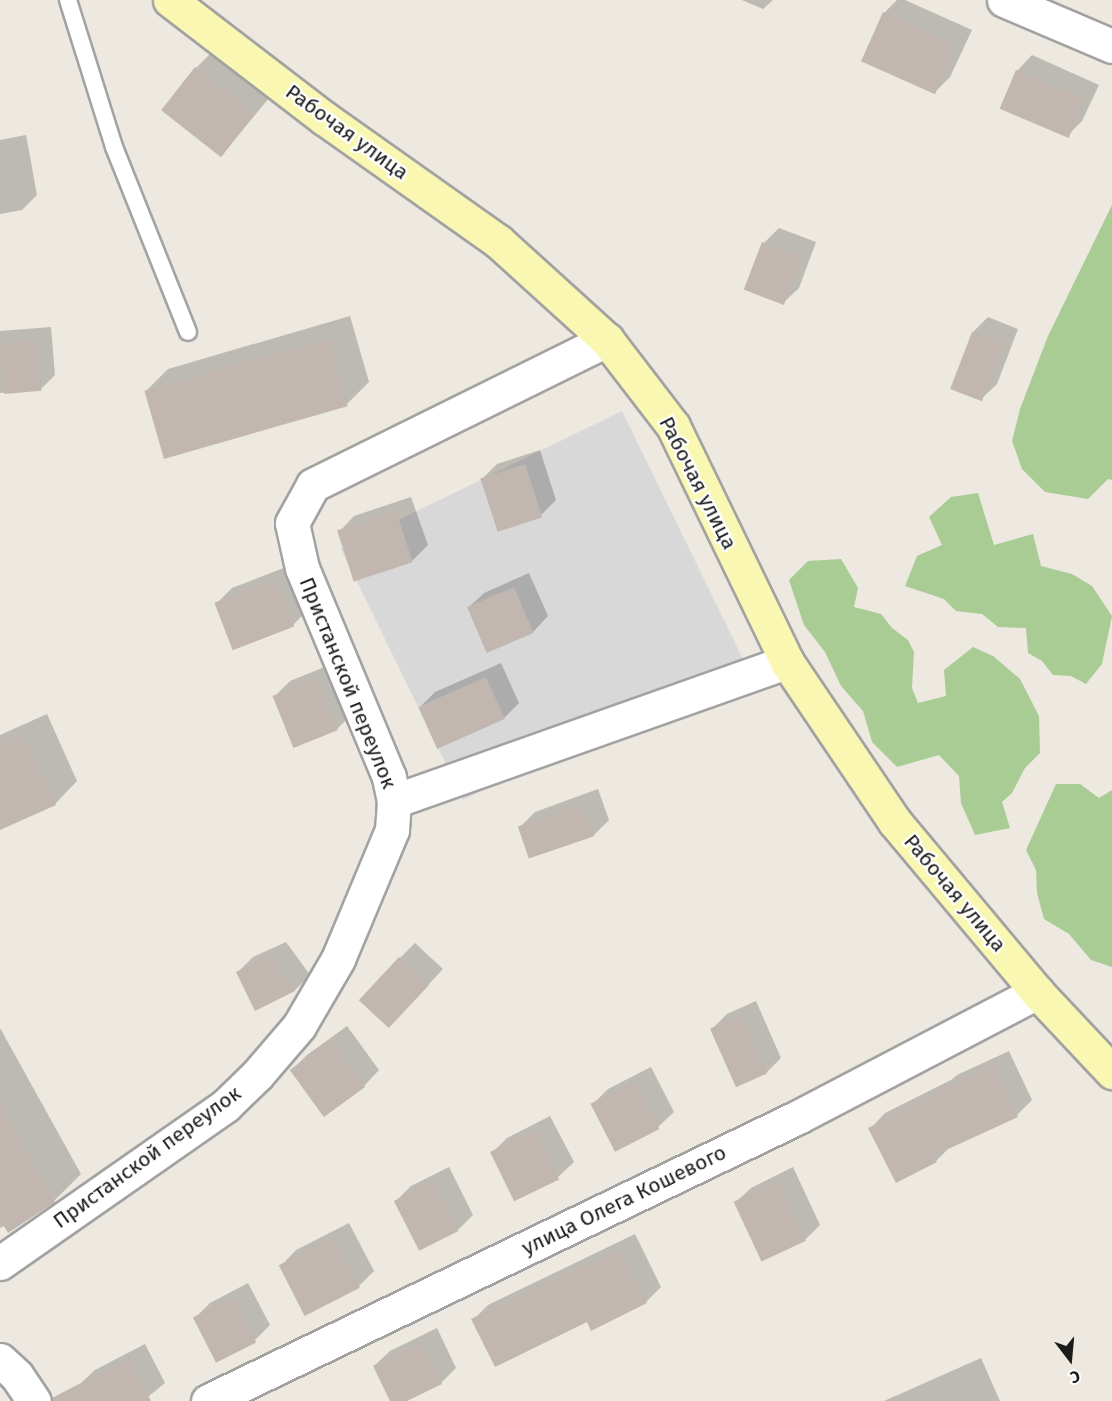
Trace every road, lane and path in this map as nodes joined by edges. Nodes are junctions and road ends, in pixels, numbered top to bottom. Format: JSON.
{"nodes":[{"id":1,"x":68,"y":0,"type":"edge"},
{"id":2,"x":170,"y":0,"type":"edge"},
{"id":3,"x":1004,"y":0,"type":"edge"},
{"id":4,"x":1112,"y":46,"type":"edge"},
{"id":5,"x":188,"y":332,"type":"dead end"},
{"id":6,"x":607,"y":340,"type":"junction"},
{"id":7,"x":787,"y":662,"type":"junction"},
{"id":8,"x":394,"y":801,"type":"junction"},
{"id":9,"x":1037,"y":992,"type":"junction"},
{"id":10,"x":1112,"y":1072,"type":"edge"},
{"id":11,"x":0,"y":1263,"type":"edge"},
{"id":12,"x":0,"y":1360,"type":"edge"},
{"id":13,"x":34,"y":1401,"type":"edge"},
{"id":14,"x":208,"y":1401,"type":"edge"}],
"edges":[{"from":1,"to":5,"type":"lane"},
{"from":2,"to":6,"type":"street","name":"Рабочая улица"},
{"from":3,"to":4,"type":"street"},
{"from":6,"to":7,"type":"street","name":"Рабочая улица"},
{"from":6,"to":8,"type":"street","name":"Пристанской переулок"},
{"from":7,"to":8,"type":"street"},
{"from":7,"to":9,"type":"street","name":"Рабочая улица"},
{"from":8,"to":11,"type":"street","name":"Пристанской переулок"},
{"from":9,"to":10,"type":"street","name":"Рабочая улица"},
{"from":9,"to":14,"type":"street","name":"улица Олега Кошевого"},
{"from":12,"to":13,"type":"street"}]}
